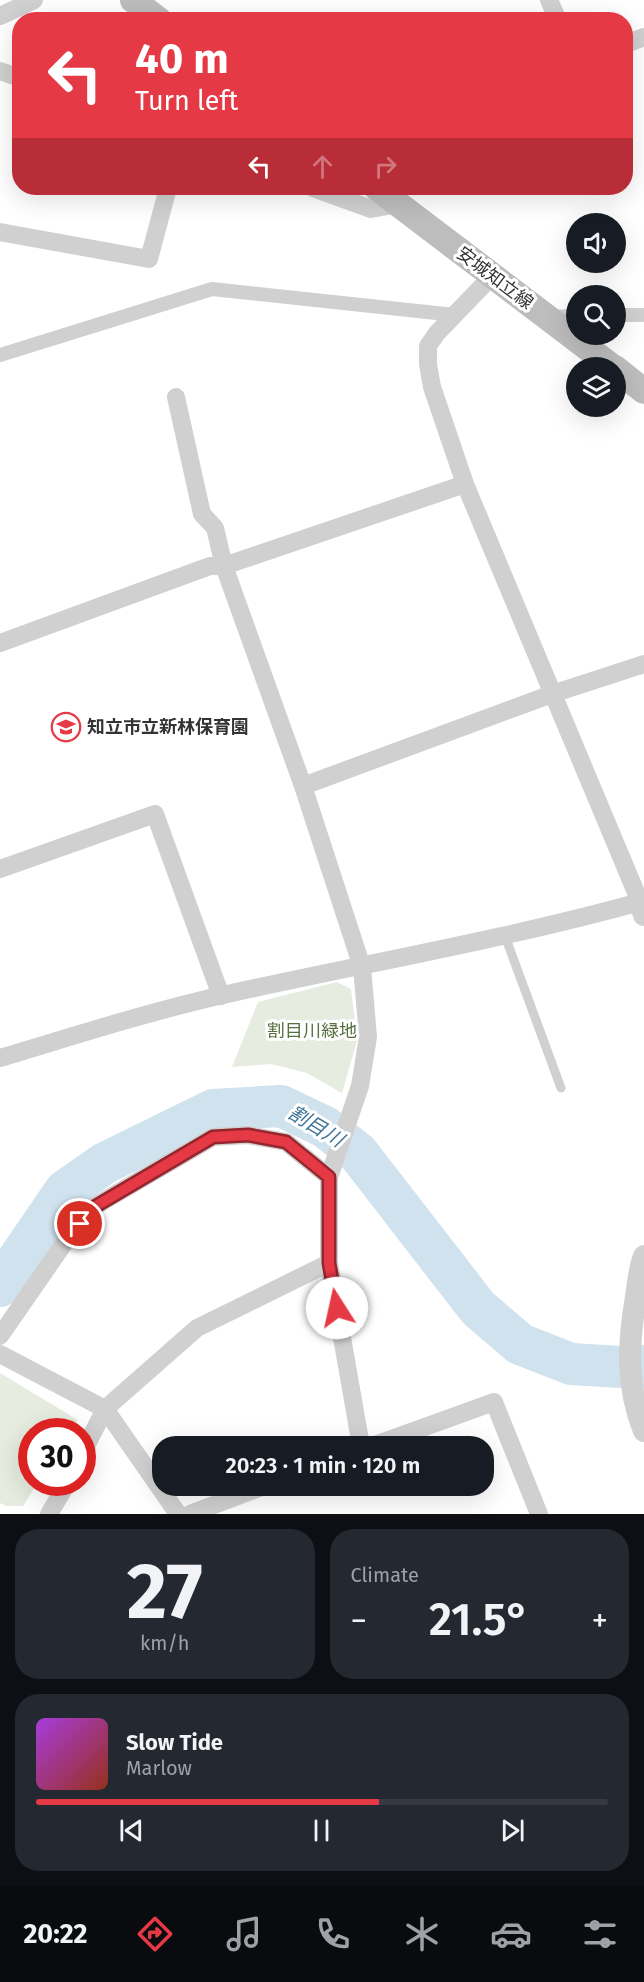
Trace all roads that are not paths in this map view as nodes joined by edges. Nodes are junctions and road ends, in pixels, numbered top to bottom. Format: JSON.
{"nodes":[{"id":1,"x":34,"y":0,"type":"edge"},
{"id":2,"x":133,"y":0,"type":"edge"},
{"id":3,"x":149,"y":12,"type":"edge"},
{"id":4,"x":0,"y":16,"type":"edge"},
{"id":5,"x":166,"y":195,"type":"edge"},
{"id":6,"x":332,"y":195,"type":"edge"},
{"id":7,"x":386,"y":195,"type":"edge"},
{"id":8,"x":398,"y":204,"type":"junction"},
{"id":9,"x":0,"y":232,"type":"edge"},
{"id":10,"x":492,"y":276,"type":"junction"},
{"id":11,"x":455,"y":315,"type":"junction"},
{"id":12,"x":626,"y":315,"type":"edge"},
{"id":13,"x":644,"y":315,"type":"edge"},
{"id":14,"x":566,"y":316,"type":"edge"},
{"id":15,"x":547,"y":317,"type":"junction"},
{"id":16,"x":0,"y":356,"type":"edge"},
{"id":17,"x":600,"y":357,"type":"edge"},
{"id":18,"x":626,"y":377,"type":"edge"},
{"id":19,"x":644,"y":391,"type":"edge"},
{"id":20,"x":176,"y":398,"type":"dead end"},
{"id":21,"x":465,"y":484,"type":"junction"},
{"id":22,"x":224,"y":566,"type":"junction"},
{"id":23,"x":0,"y":643,"type":"edge"},
{"id":24,"x":644,"y":664,"type":"edge"},
{"id":25,"x":552,"y":694,"type":"junction"},
{"id":26,"x":303,"y":786,"type":"junction"},
{"id":27,"x":0,"y":868,"type":"edge"},
{"id":28,"x":642,"y":906,"type":"edge"},
{"id":29,"x":505,"y":936,"type":"junction"},
{"id":30,"x":362,"y":967,"type":"junction"},
{"id":31,"x":220,"y":996,"type":"junction"},
{"id":32,"x":0,"y":1058,"type":"edge"},
{"id":33,"x":561,"y":1088,"type":"dead end"},
{"id":34,"x":332,"y":1170,"type":"junction"},
{"id":35,"x":644,"y":1256,"type":"edge"},
{"id":36,"x":329,"y":1263,"type":"junction"},
{"id":37,"x":0,"y":1336,"type":"edge"},
{"id":38,"x":634,"y":1347,"type":"edge"},
{"id":39,"x":0,"y":1354,"type":"edge"},
{"id":40,"x":105,"y":1409,"type":"junction"},
{"id":41,"x":642,"y":1421,"type":"edge"},
{"id":42,"x":96,"y":1427,"type":"edge"},
{"id":43,"x":359,"y":1436,"type":"edge"},
{"id":44,"x":400,"y":1436,"type":"edge"},
{"id":45,"x":60,"y":1496,"type":"edge"},
{"id":46,"x":238,"y":1496,"type":"edge"},
{"id":47,"x":49,"y":1514,"type":"edge"},
{"id":48,"x":178,"y":1514,"type":"edge"},
{"id":49,"x":190,"y":1514,"type":"edge"},
{"id":50,"x":538,"y":1514,"type":"edge"}],
"edges":[{"from":1,"to":4,"type":"street"},
{"from":2,"to":3,"type":"main road"},
{"from":5,"to":9,"type":"street"},
{"from":6,"to":8,"type":"street"},
{"from":7,"to":8,"type":"main road","name":"安城知立線"},
{"from":8,"to":10,"type":"main road","name":"安城知立線"},
{"from":10,"to":11,"type":"street"},
{"from":10,"to":15,"type":"main road","name":"安城知立線"},
{"from":11,"to":16,"type":"street"},
{"from":11,"to":21,"type":"street"},
{"from":12,"to":13,"type":"street"},
{"from":14,"to":15,"type":"street"},
{"from":15,"to":17,"type":"main road","name":"安城知立線"},
{"from":18,"to":19,"type":"main road","name":"安城知立線"},
{"from":20,"to":22,"type":"street"},
{"from":21,"to":22,"type":"street"},
{"from":21,"to":25,"type":"street"},
{"from":22,"to":23,"type":"street"},
{"from":22,"to":26,"type":"street"},
{"from":24,"to":25,"type":"street"},
{"from":25,"to":26,"type":"street"},
{"from":25,"to":28,"type":"street"},
{"from":26,"to":30,"type":"street"},
{"from":27,"to":31,"type":"street"},
{"from":28,"to":29,"type":"street"},
{"from":29,"to":30,"type":"street"},
{"from":29,"to":33,"type":"lane"},
{"from":30,"to":31,"type":"street"},
{"from":30,"to":34,"type":"street"},
{"from":31,"to":32,"type":"street"},
{"from":34,"to":36,"type":"street"},
{"from":34,"to":37,"type":"street"},
{"from":35,"to":38,"type":"street"},
{"from":36,"to":40,"type":"street"},
{"from":36,"to":43,"type":"street"},
{"from":38,"to":41,"type":"street"},
{"from":39,"to":40,"type":"street"},
{"from":40,"to":42,"type":"street"},
{"from":40,"to":48,"type":"street"},
{"from":44,"to":50,"type":"street"},
{"from":45,"to":47,"type":"street"},
{"from":46,"to":49,"type":"street"}]}
